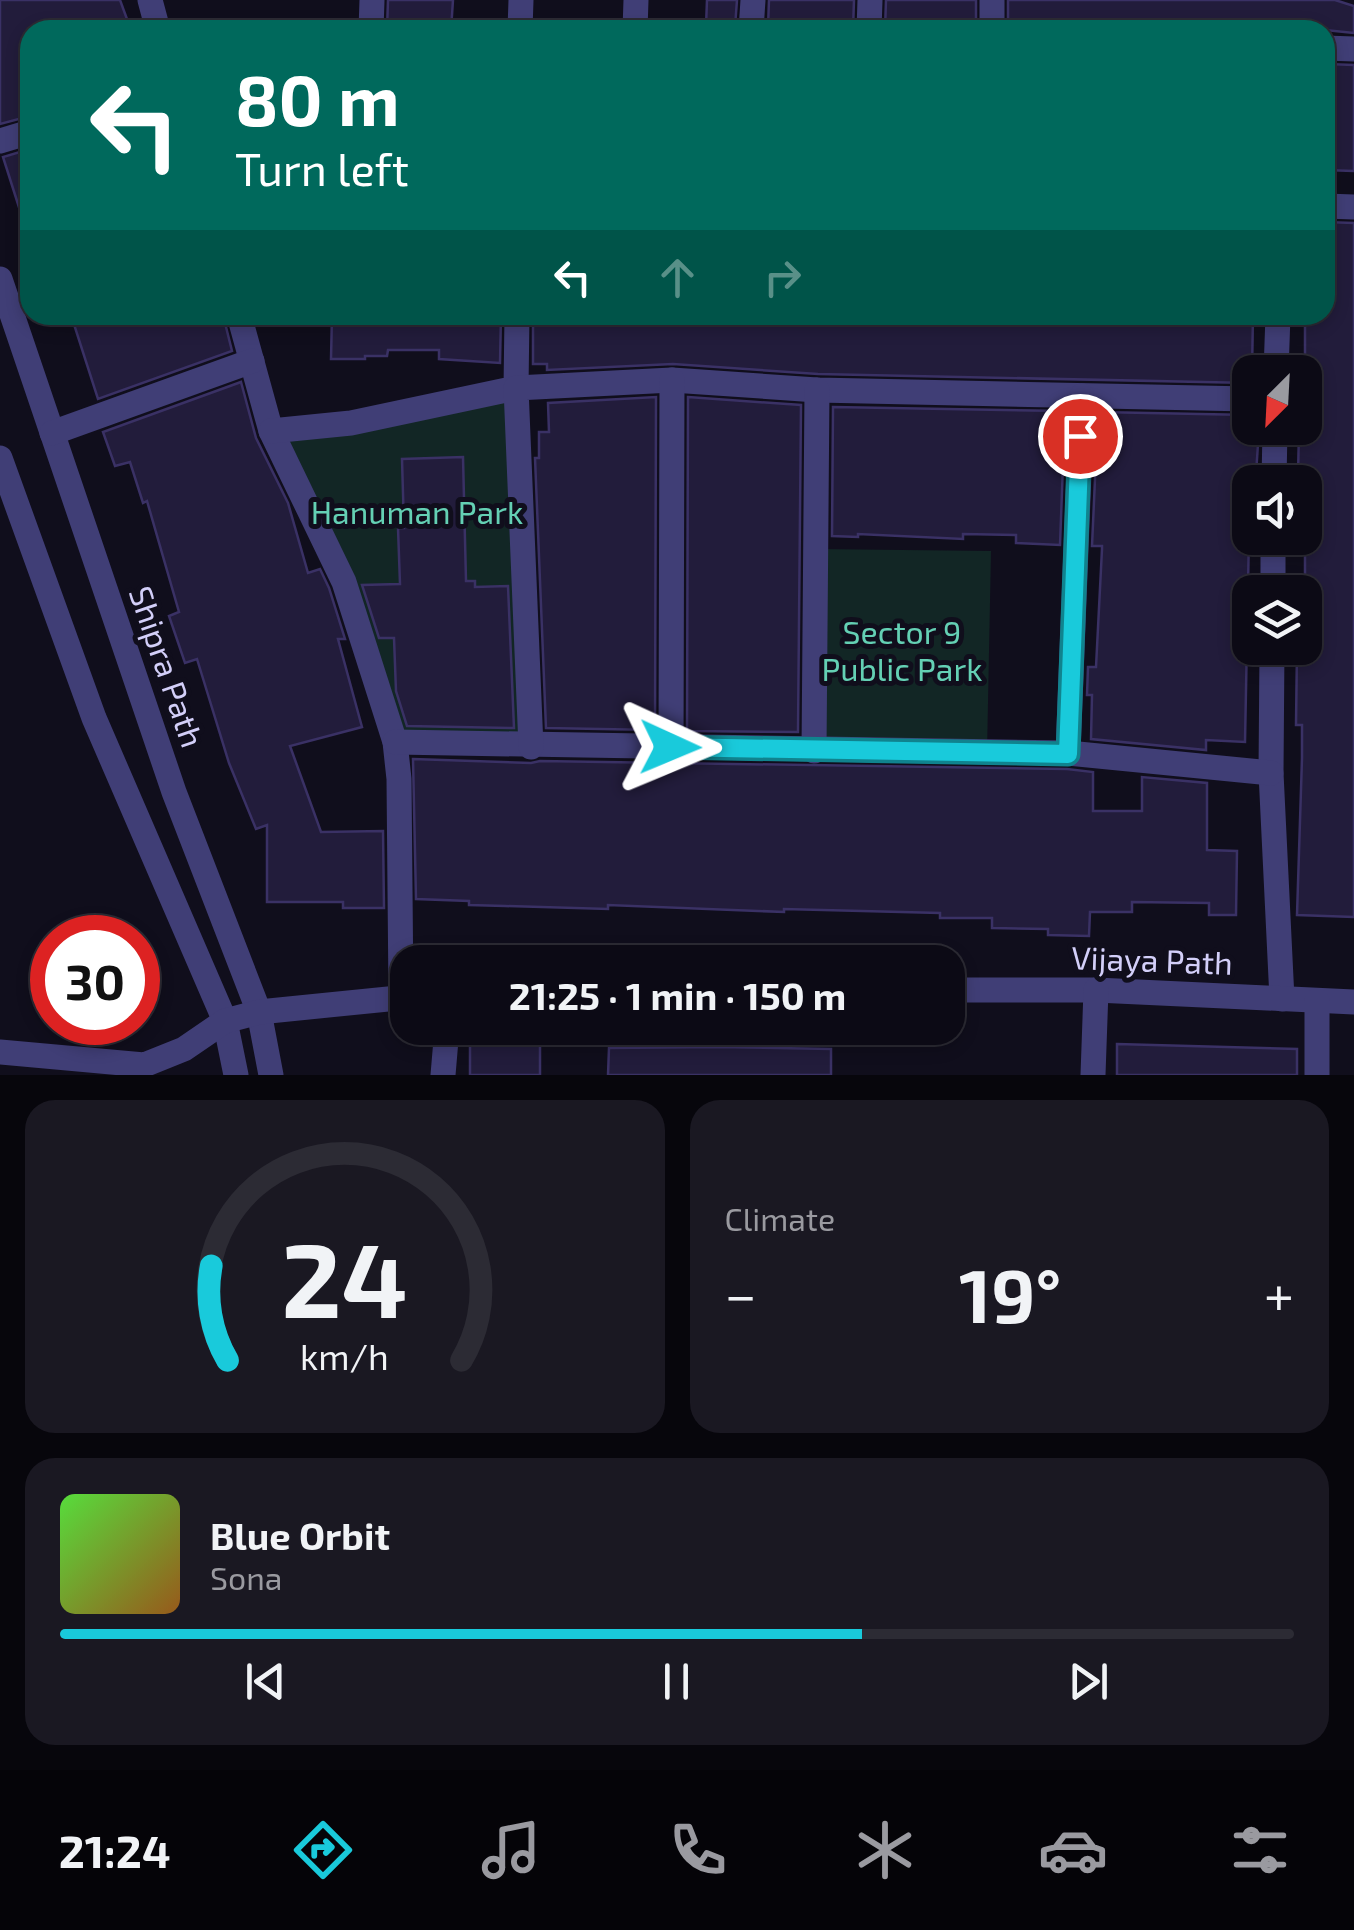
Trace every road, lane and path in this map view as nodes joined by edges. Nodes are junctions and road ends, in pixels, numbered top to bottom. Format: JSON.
{"nodes":[{"id":1,"x":0,"y":279,"type":"edge"},
{"id":2,"x":242,"y":325,"type":"edge"},
{"id":3,"x":517,"y":325,"type":"edge"},
{"id":4,"x":1278,"y":325,"type":"edge"},
{"id":5,"x":1277,"y":355,"type":"edge"},
{"id":6,"x":252,"y":361,"type":"junction"},
{"id":7,"x":672,"y":380,"type":"junction"},
{"id":8,"x":516,"y":388,"type":"junction"},
{"id":9,"x":817,"y":390,"type":"junction"},
{"id":10,"x":1082,"y":396,"type":"junction"},
{"id":11,"x":1232,"y":399,"type":"edge"},
{"id":12,"x":271,"y":431,"type":"junction"},
{"id":13,"x":52,"y":433,"type":"junction"},
{"id":14,"x":0,"y":458,"type":"edge"},
{"id":15,"x":1272,"y":665,"type":"edge"},
{"id":16,"x":395,"y":742,"type":"junction"},
{"id":17,"x":532,"y":747,"type":"junction"},
{"id":18,"x":670,"y":747,"type":"junction"},
{"id":19,"x":814,"y":751,"type":"junction"},
{"id":20,"x":1068,"y":754,"type":"junction"},
{"id":21,"x":1270,"y":773,"type":"junction"},
{"id":22,"x":403,"y":945,"type":"edge"},
{"id":23,"x":965,"y":990,"type":"edge"},
{"id":24,"x":1096,"y":990,"type":"junction"},
{"id":25,"x":390,"y":999,"type":"edge"},
{"id":26,"x":1282,"y":999,"type":"junction"},
{"id":27,"x":1317,"y":1001,"type":"junction"},
{"id":28,"x":1354,"y":1002,"type":"edge"},
{"id":29,"x":259,"y":1012,"type":"junction"},
{"id":30,"x":225,"y":1021,"type":"junction"},
{"id":31,"x":446,"y":1045,"type":"edge"},
{"id":32,"x":0,"y":1052,"type":"edge"},
{"id":33,"x":236,"y":1075,"type":"edge"},
{"id":34,"x":271,"y":1075,"type":"edge"},
{"id":35,"x":443,"y":1075,"type":"edge"},
{"id":36,"x":1093,"y":1075,"type":"edge"},
{"id":37,"x":1317,"y":1075,"type":"edge"}],
"edges":[{"from":1,"to":13,"type":"street","name":"Shipra Path"},
{"from":2,"to":6,"type":"street"},
{"from":3,"to":8,"type":"street"},
{"from":4,"to":5,"type":"street"},
{"from":6,"to":12,"type":"street"},
{"from":6,"to":13,"type":"street"},
{"from":7,"to":8,"type":"street"},
{"from":7,"to":9,"type":"street"},
{"from":7,"to":18,"type":"street"},
{"from":8,"to":12,"type":"street"},
{"from":8,"to":17,"type":"street"},
{"from":9,"to":10,"type":"street"},
{"from":9,"to":19,"type":"street"},
{"from":10,"to":11,"type":"street"},
{"from":10,"to":20,"type":"street"},
{"from":12,"to":16,"type":"street"},
{"from":13,"to":29,"type":"street","name":"Shipra Path"},
{"from":14,"to":30,"type":"street"},
{"from":15,"to":21,"type":"street"},
{"from":16,"to":17,"type":"street"},
{"from":16,"to":22,"type":"street"},
{"from":17,"to":18,"type":"street"},
{"from":18,"to":19,"type":"street"},
{"from":19,"to":20,"type":"street"},
{"from":20,"to":21,"type":"street"},
{"from":21,"to":26,"type":"street"},
{"from":23,"to":24,"type":"street","name":"Vijaya Path"},
{"from":24,"to":26,"type":"street","name":"Vijaya Path"},
{"from":24,"to":36,"type":"street"},
{"from":25,"to":29,"type":"street"},
{"from":26,"to":27,"type":"street","name":"Vijaya Path"},
{"from":27,"to":28,"type":"street","name":"Vijaya Path"},
{"from":27,"to":37,"type":"street"},
{"from":29,"to":30,"type":"street"},
{"from":29,"to":34,"type":"street","name":"Shipra Path"},
{"from":30,"to":32,"type":"street"},
{"from":30,"to":33,"type":"street"},
{"from":31,"to":35,"type":"street"}]}
